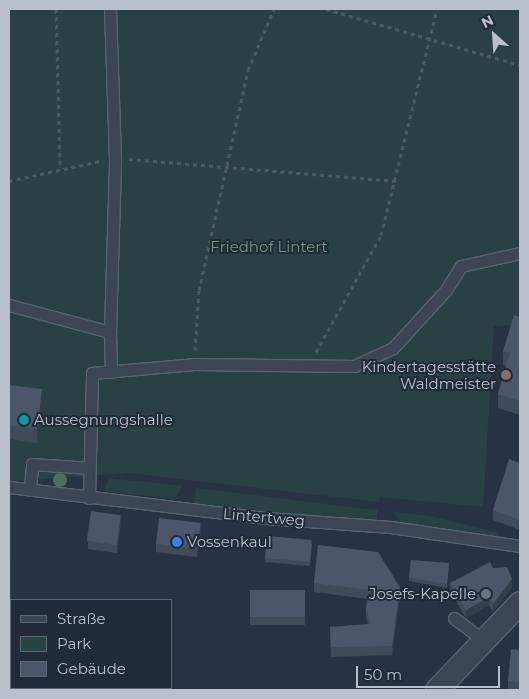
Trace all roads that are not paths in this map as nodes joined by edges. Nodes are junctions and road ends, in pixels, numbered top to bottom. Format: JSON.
{"nodes":[{"id":1,"x":110,"y":9,"type":"edge"},
{"id":2,"x":520,"y":253,"type":"edge"},
{"id":3,"x":468,"y":255,"type":"dead end"},
{"id":4,"x":461,"y":266,"type":"junction"},
{"id":5,"x":9,"y":306,"type":"edge"},
{"id":6,"x":110,"y":332,"type":"junction"},
{"id":7,"x":111,"y":372,"type":"junction"},
{"id":8,"x":90,"y":468,"type":"junction"},
{"id":9,"x":9,"y":488,"type":"edge"},
{"id":10,"x":30,"y":489,"type":"junction"},
{"id":11,"x":89,"y":498,"type":"junction"},
{"id":12,"x":520,"y":546,"type":"edge"},
{"id":13,"x":520,"y":603,"type":"edge"},
{"id":14,"x":454,"y":618,"type":"dead end"},
{"id":15,"x":482,"y":639,"type":"junction"},
{"id":16,"x":437,"y":690,"type":"edge"}],
"edges":[{"from":1,"to":6,"type":"lane"},
{"from":2,"to":4,"type":"lane"},
{"from":3,"to":4,"type":"lane"},
{"from":4,"to":7,"type":"lane"},
{"from":5,"to":6,"type":"lane"},
{"from":6,"to":7,"type":"lane"},
{"from":7,"to":8,"type":"lane"},
{"from":8,"to":10,"type":"lane"},
{"from":8,"to":11,"type":"lane"},
{"from":9,"to":10,"type":"lane","name":"Lintertweg"},
{"from":10,"to":11,"type":"lane","name":"Lintertweg"},
{"from":11,"to":12,"type":"lane","name":"Lintertweg"},
{"from":13,"to":15,"type":"street"},
{"from":14,"to":15,"type":"lane"},
{"from":15,"to":16,"type":"street"}]}
